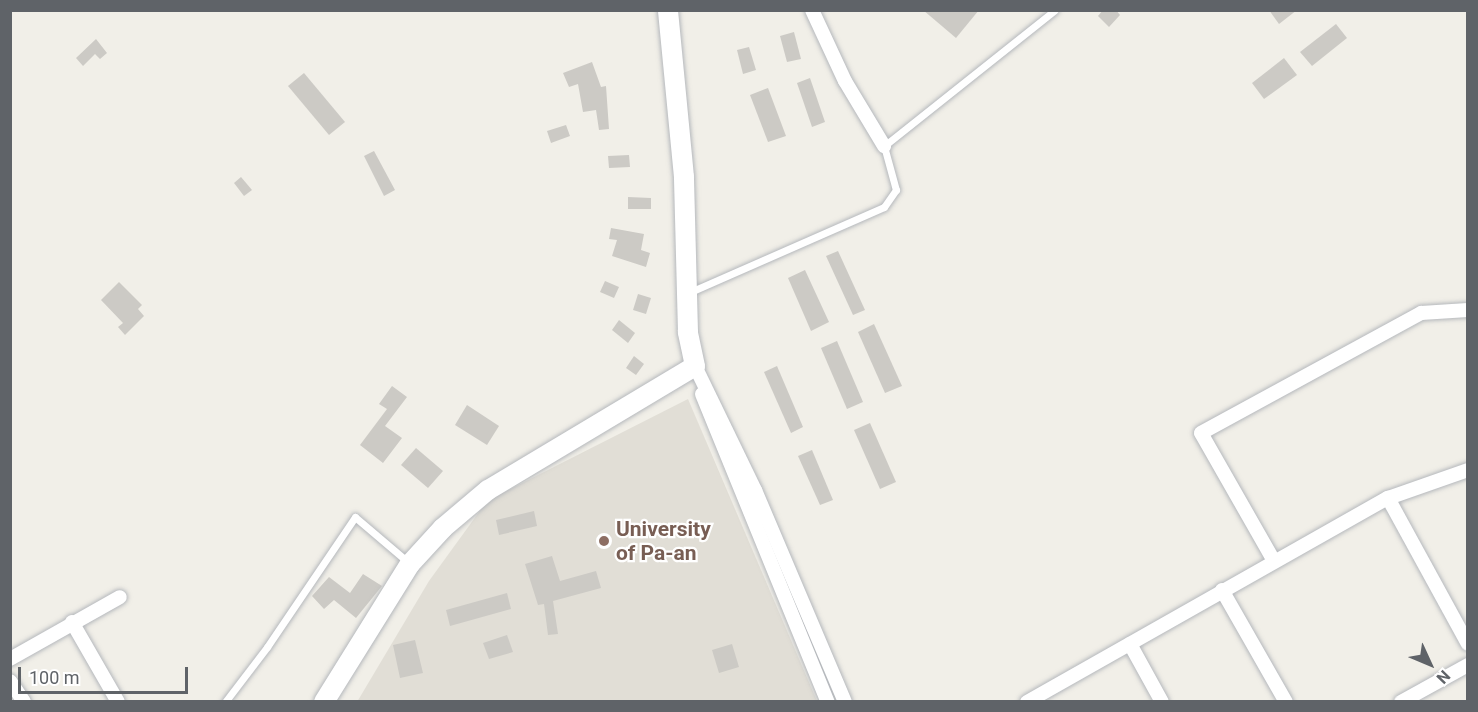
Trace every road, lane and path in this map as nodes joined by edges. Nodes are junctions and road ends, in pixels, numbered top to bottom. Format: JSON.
{"nodes":[{"id":1,"x":668,"y":10,"type":"edge"},
{"id":2,"x":812,"y":10,"type":"edge"},
{"id":3,"x":1055,"y":10,"type":"edge"},
{"id":4,"x":884,"y":146,"type":"junction"},
{"id":5,"x":687,"y":294,"type":"junction"},
{"id":6,"x":1467,"y":310,"type":"edge"},
{"id":7,"x":695,"y":366,"type":"junction"},
{"id":8,"x":1467,"y":472,"type":"edge"},
{"id":9,"x":755,"y":490,"type":"junction"},
{"id":10,"x":741,"y":496,"type":"junction"},
{"id":11,"x":1388,"y":498,"type":"junction"},
{"id":12,"x":1274,"y":561,"type":"junction"},
{"id":13,"x":410,"y":564,"type":"junction"},
{"id":14,"x":1222,"y":590,"type":"junction"},
{"id":15,"x":120,"y":597,"type":"dead end"},
{"id":16,"x":72,"y":622,"type":"junction"},
{"id":17,"x":1130,"y":644,"type":"junction"},
{"id":18,"x":1467,"y":644,"type":"edge"},
{"id":19,"x":10,"y":659,"type":"edge"},
{"id":20,"x":1467,"y":665,"type":"edge"},
{"id":21,"x":835,"y":679,"type":"junction"},
{"id":22,"x":820,"y":684,"type":"junction"},
{"id":23,"x":12,"y":687,"type":"edge"},
{"id":24,"x":843,"y":697,"type":"edge"},
{"id":25,"x":827,"y":700,"type":"edge"},
{"id":26,"x":1404,"y":701,"type":"edge"},
{"id":27,"x":24,"y":702,"type":"edge"},
{"id":28,"x":118,"y":702,"type":"edge"},
{"id":29,"x":225,"y":702,"type":"edge"},
{"id":30,"x":324,"y":702,"type":"edge"},
{"id":31,"x":1027,"y":702,"type":"edge"},
{"id":32,"x":1162,"y":702,"type":"edge"},
{"id":33,"x":1286,"y":702,"type":"edge"}],
"edges":[{"from":1,"to":5,"type":"street"},
{"from":2,"to":4,"type":"street"},
{"from":3,"to":4,"type":"lane"},
{"from":4,"to":5,"type":"lane"},
{"from":5,"to":7,"type":"street"},
{"from":6,"to":12,"type":"street"},
{"from":7,"to":9,"type":"street"},
{"from":7,"to":10,"type":"street"},
{"from":7,"to":13,"type":"street"},
{"from":8,"to":11,"type":"street"},
{"from":9,"to":10,"type":"street"},
{"from":9,"to":21,"type":"street"},
{"from":10,"to":22,"type":"street"},
{"from":11,"to":12,"type":"street"},
{"from":11,"to":18,"type":"street"},
{"from":12,"to":14,"type":"street"},
{"from":13,"to":29,"type":"lane"},
{"from":13,"to":30,"type":"street"},
{"from":14,"to":17,"type":"street"},
{"from":14,"to":33,"type":"street"},
{"from":15,"to":16,"type":"street"},
{"from":16,"to":19,"type":"street"},
{"from":16,"to":28,"type":"street"},
{"from":17,"to":31,"type":"street"},
{"from":17,"to":32,"type":"street"},
{"from":20,"to":26,"type":"street"},
{"from":21,"to":22,"type":"lane"},
{"from":21,"to":24,"type":"street"},
{"from":22,"to":25,"type":"street"},
{"from":23,"to":27,"type":"street"},
{"from":24,"to":25,"type":"lane"}]}
